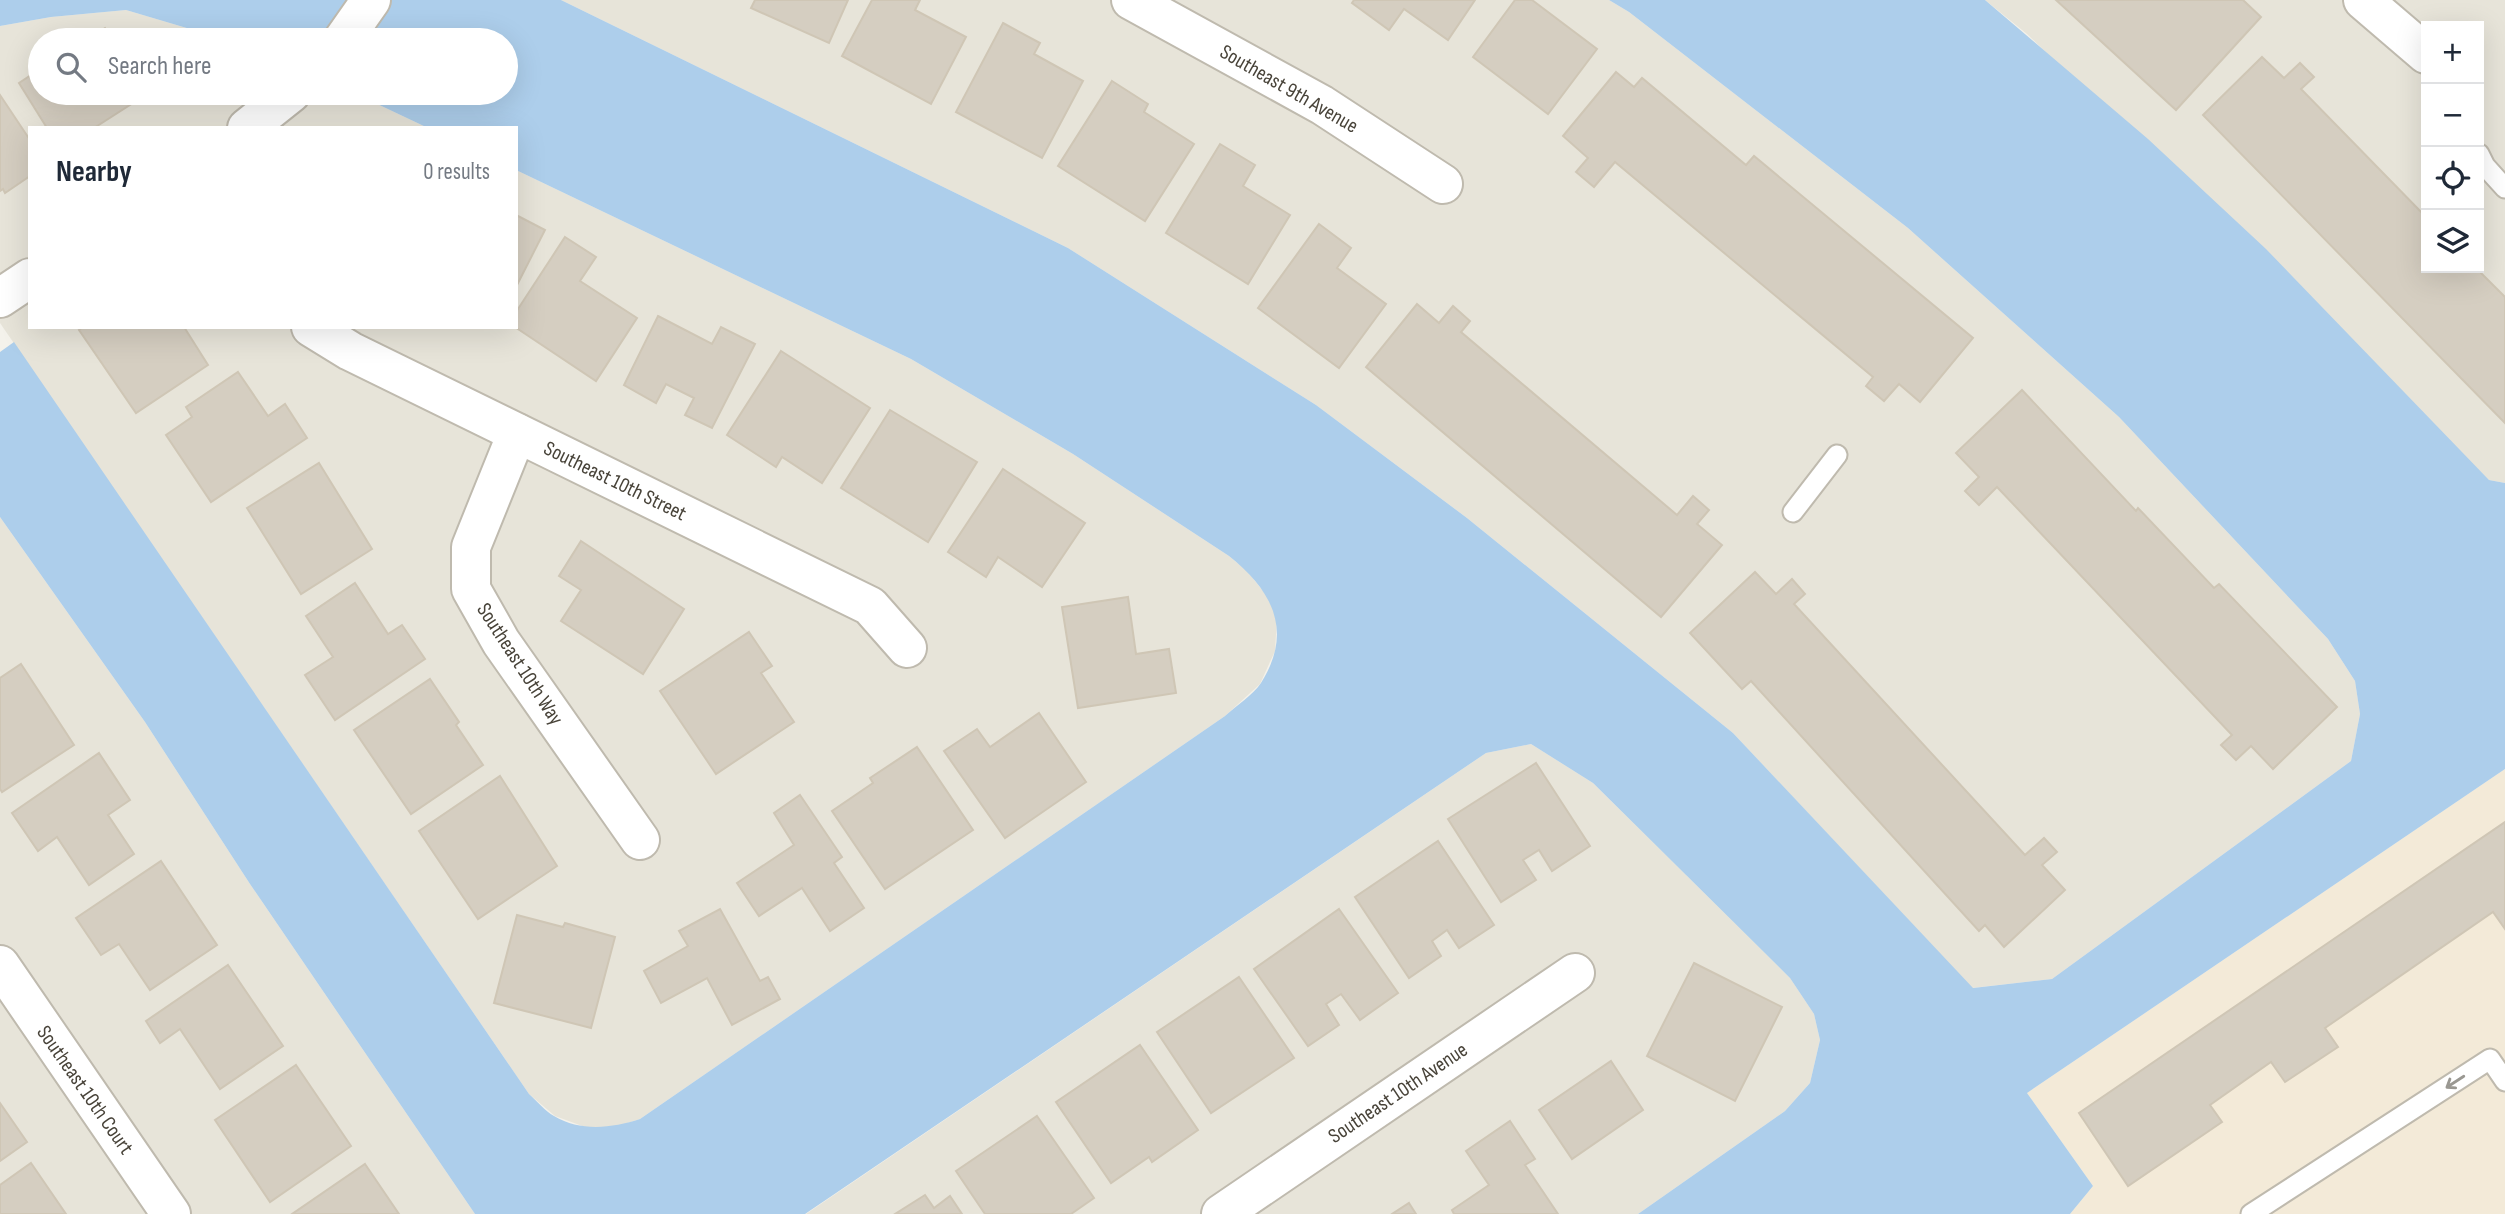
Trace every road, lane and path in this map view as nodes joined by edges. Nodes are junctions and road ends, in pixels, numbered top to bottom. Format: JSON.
{"nodes":[{"id":1,"x":370,"y":0,"type":"edge"},
{"id":2,"x":1131,"y":0,"type":"edge"},
{"id":3,"x":2363,"y":0,"type":"edge"},
{"id":4,"x":351,"y":28,"type":"edge"},
{"id":5,"x":2421,"y":50,"type":"edge"},
{"id":6,"x":276,"y":105,"type":"edge"},
{"id":7,"x":250,"y":126,"type":"edge"},
{"id":8,"x":2484,"y":164,"type":"edge"},
{"id":9,"x":1443,"y":184,"type":"dead end"},
{"id":10,"x":2505,"y":188,"type":"edge"},
{"id":11,"x":28,"y":279,"type":"edge"},
{"id":12,"x":0,"y":299,"type":"edge"},
{"id":13,"x":314,"y":329,"type":"edge"},
{"id":14,"x":517,"y":433,"type":"junction"},
{"id":15,"x":1837,"y":454,"type":"dead end"},
{"id":16,"x":1793,"y":512,"type":"dead end"},
{"id":17,"x":907,"y":648,"type":"dead end"},
{"id":18,"x":640,"y":840,"type":"dead end"},
{"id":19,"x":0,"y":965,"type":"edge"},
{"id":20,"x":1575,"y":973,"type":"dead end"},
{"id":21,"x":2505,"y":1081,"type":"edge"},
{"id":22,"x":171,"y":1214,"type":"edge"},
{"id":23,"x":1221,"y":1214,"type":"edge"},
{"id":24,"x":2251,"y":1214,"type":"edge"}],
"edges":[{"from":1,"to":4,"type":"street"},
{"from":2,"to":9,"type":"street","name":"Southeast 9th Avenue"},
{"from":3,"to":5,"type":"street"},
{"from":6,"to":7,"type":"street"},
{"from":8,"to":10,"type":"lane"},
{"from":11,"to":12,"type":"street"},
{"from":13,"to":14,"type":"street","name":"Southeast 10th Street"},
{"from":14,"to":17,"type":"street","name":"Southeast 10th Street"},
{"from":14,"to":18,"type":"street","name":"Southeast 10th Way"},
{"from":15,"to":16,"type":"lane"},
{"from":19,"to":22,"type":"street","name":"Southeast 10th Court"},
{"from":20,"to":23,"type":"street","name":"Southeast 10th Avenue"},
{"from":21,"to":24,"type":"lane","one_way":true}]}
